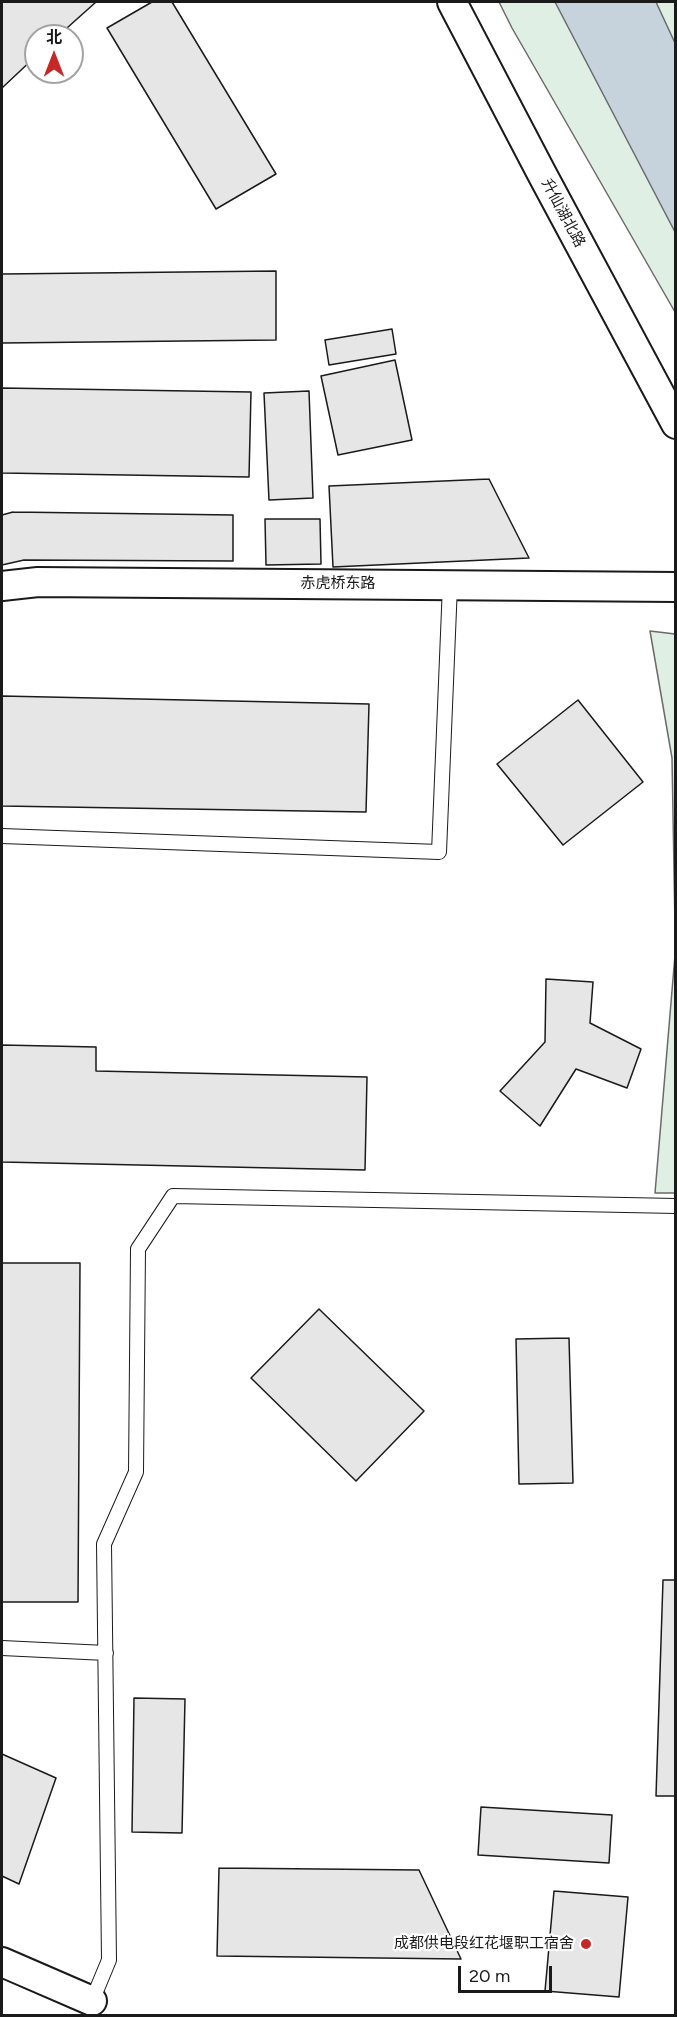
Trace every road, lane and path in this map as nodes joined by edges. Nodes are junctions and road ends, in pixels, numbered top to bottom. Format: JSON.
{"nodes":[{"id":1,"x":452,"y":2,"type":"edge"},
{"id":2,"x":675,"y":424,"type":"edge"},
{"id":3,"x":450,"y":585,"type":"junction"},
{"id":4,"x":2,"y":586,"type":"edge"},
{"id":5,"x":675,"y":587,"type":"edge"},
{"id":6,"x":2,"y":836,"type":"edge"},
{"id":7,"x":675,"y":1206,"type":"edge"},
{"id":8,"x":2,"y":1648,"type":"edge"},
{"id":9,"x":106,"y":1653,"type":"junction"},
{"id":10,"x":2,"y":1962,"type":"edge"},
{"id":11,"x":92,"y":2001,"type":"joint"}],
"edges":[{"from":1,"to":2,"type":"street","name":"升仙湖北路"},
{"from":3,"to":4,"type":"street","name":"赤虎桥东路"},
{"from":3,"to":5,"type":"street","name":"赤虎桥东路"},
{"from":3,"to":6,"type":"lane"},
{"from":7,"to":9,"type":"lane"},
{"from":8,"to":9,"type":"lane"},
{"from":9,"to":11,"type":"lane"},
{"from":10,"to":11,"type":"street"}]}
